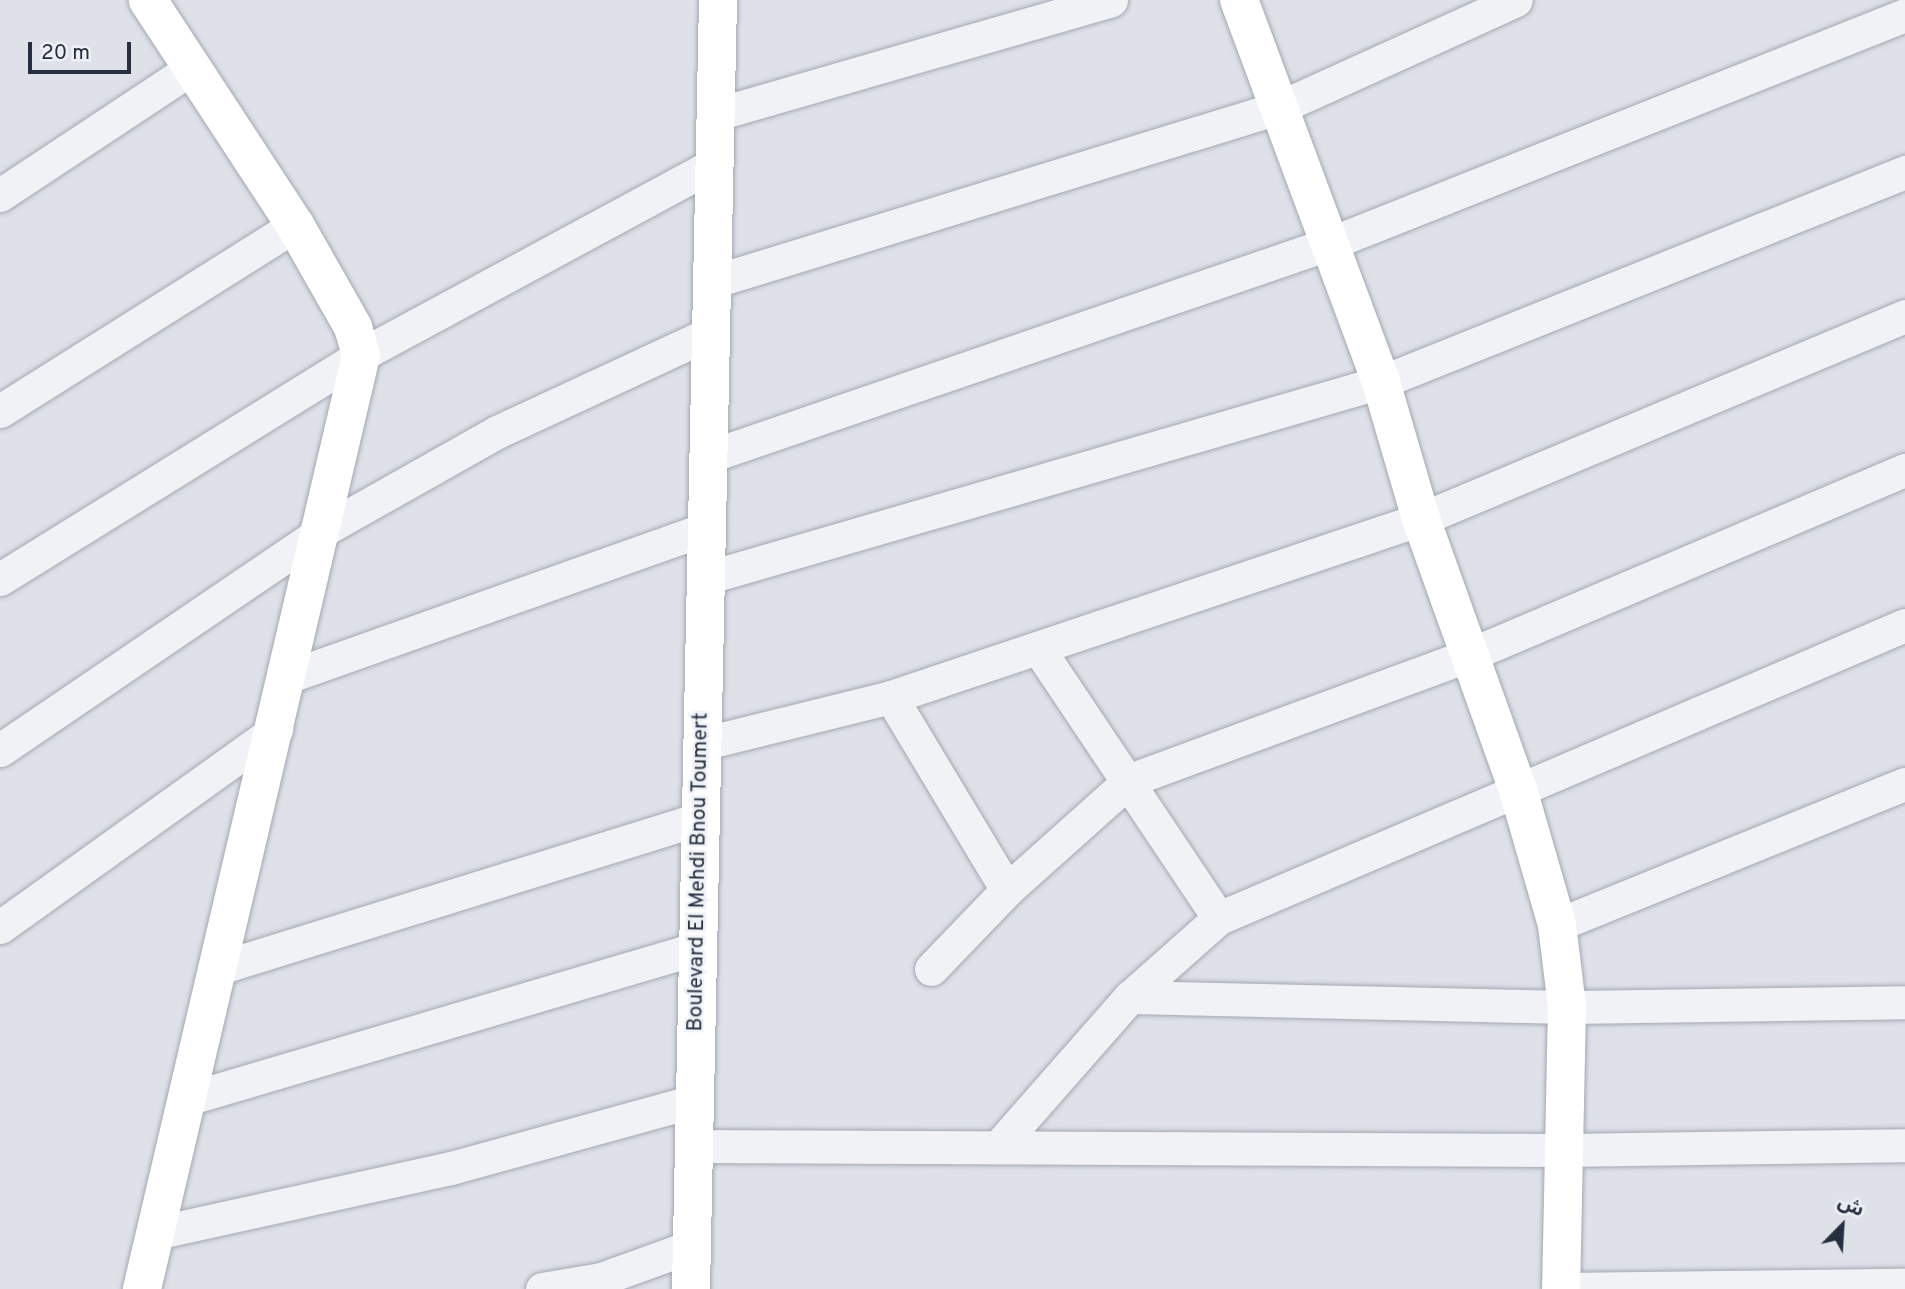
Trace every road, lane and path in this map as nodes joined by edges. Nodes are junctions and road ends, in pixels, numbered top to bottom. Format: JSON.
{"nodes":[{"id":1,"x":148,"y":0,"type":"edge"},
{"id":2,"x":718,"y":0,"type":"edge"},
{"id":3,"x":1111,"y":0,"type":"edge"},
{"id":4,"x":1239,"y":0,"type":"edge"},
{"id":5,"x":1516,"y":0,"type":"edge"},
{"id":6,"x":1905,"y":15,"type":"edge"},
{"id":7,"x":192,"y":68,"type":"junction"},
{"id":8,"x":1278,"y":108,"type":"junction"},
{"id":9,"x":717,"y":114,"type":"junction"},
{"id":10,"x":714,"y":164,"type":"junction"},
{"id":11,"x":1905,"y":172,"type":"edge"},
{"id":12,"x":0,"y":195,"type":"edge"},
{"id":13,"x":295,"y":225,"type":"junction"},
{"id":14,"x":1331,"y":243,"type":"junction"},
{"id":15,"x":712,"y":282,"type":"junction"},
{"id":16,"x":1905,"y":316,"type":"edge"},
{"id":17,"x":710,"y":333,"type":"junction"},
{"id":18,"x":361,"y":355,"type":"junction"},
{"id":19,"x":1381,"y":382,"type":"junction"},
{"id":20,"x":0,"y":411,"type":"edge"},
{"id":21,"x":713,"y":455,"type":"junction"},
{"id":22,"x":1905,"y":470,"type":"edge"},
{"id":23,"x":1421,"y":519,"type":"junction"},
{"id":24,"x":709,"y":528,"type":"junction"},
{"id":25,"x":324,"y":529,"type":"junction"},
{"id":26,"x":706,"y":578,"type":"junction"},
{"id":27,"x":0,"y":579,"type":"edge"},
{"id":28,"x":1905,"y":625,"type":"edge"},
{"id":29,"x":1038,"y":648,"type":"junction"},
{"id":30,"x":1469,"y":655,"type":"junction"},
{"id":31,"x":290,"y":676,"type":"junction"},
{"id":32,"x":891,"y":697,"type":"junction"},
{"id":33,"x":277,"y":729,"type":"junction"},
{"id":34,"x":701,"y":744,"type":"junction"},
{"id":35,"x":0,"y":750,"type":"edge"},
{"id":36,"x":1130,"y":779,"type":"junction"},
{"id":37,"x":1905,"y":785,"type":"edge"},
{"id":38,"x":1519,"y":793,"type":"junction"},
{"id":39,"x":699,"y":819,"type":"junction"},
{"id":40,"x":1007,"y":890,"type":"junction"},
{"id":41,"x":1220,"y":918,"type":"junction"},
{"id":42,"x":1557,"y":925,"type":"junction"},
{"id":43,"x":0,"y":927,"type":"edge"},
{"id":44,"x":698,"y":948,"type":"junction"},
{"id":45,"x":219,"y":968,"type":"junction"},
{"id":46,"x":931,"y":969,"type":"dead end"},
{"id":47,"x":1905,"y":979,"type":"edge"},
{"id":48,"x":1130,"y":997,"type":"junction"},
{"id":49,"x":1905,"y":1002,"type":"edge"},
{"id":50,"x":1847,"y":1005,"type":"junction"},
{"id":51,"x":1567,"y":1007,"type":"junction"},
{"id":52,"x":187,"y":1099,"type":"junction"},
{"id":53,"x":694,"y":1101,"type":"junction"},
{"id":54,"x":1905,"y":1145,"type":"edge"},
{"id":55,"x":695,"y":1146,"type":"junction"},
{"id":56,"x":998,"y":1147,"type":"junction"},
{"id":57,"x":1563,"y":1150,"type":"junction"},
{"id":58,"x":155,"y":1233,"type":"junction"},
{"id":59,"x":692,"y":1246,"type":"junction"},
{"id":60,"x":596,"y":1284,"type":"edge"},
{"id":61,"x":1905,"y":1285,"type":"edge"},
{"id":62,"x":142,"y":1289,"type":"edge"},
{"id":63,"x":542,"y":1289,"type":"edge"},
{"id":64,"x":691,"y":1289,"type":"edge"},
{"id":65,"x":1560,"y":1289,"type":"edge"}],
"edges":[{"from":1,"to":7,"type":"street"},
{"from":2,"to":9,"type":"street","name":"Boulevard El Mehdi Bnou Toumert"},
{"from":3,"to":9,"type":"street"},
{"from":4,"to":8,"type":"street"},
{"from":5,"to":8,"type":"street"},
{"from":6,"to":14,"type":"street"},
{"from":7,"to":12,"type":"street"},
{"from":7,"to":13,"type":"street"},
{"from":8,"to":14,"type":"street"},
{"from":8,"to":15,"type":"street"},
{"from":9,"to":10,"type":"street","name":"Boulevard El Mehdi Bnou Toumert"},
{"from":10,"to":15,"type":"street","name":"Boulevard El Mehdi Bnou Toumert"},
{"from":10,"to":18,"type":"street"},
{"from":11,"to":19,"type":"street"},
{"from":13,"to":18,"type":"street"},
{"from":13,"to":20,"type":"street"},
{"from":14,"to":19,"type":"street"},
{"from":14,"to":21,"type":"street"},
{"from":15,"to":17,"type":"street","name":"Boulevard El Mehdi Bnou Toumert"},
{"from":16,"to":23,"type":"street"},
{"from":17,"to":21,"type":"street","name":"Boulevard El Mehdi Bnou Toumert"},
{"from":17,"to":25,"type":"street"},
{"from":18,"to":25,"type":"street"},
{"from":18,"to":27,"type":"street"},
{"from":19,"to":23,"type":"street"},
{"from":19,"to":26,"type":"street"},
{"from":21,"to":24,"type":"street","name":"Boulevard El Mehdi Bnou Toumert"},
{"from":22,"to":30,"type":"street"},
{"from":23,"to":29,"type":"street"},
{"from":23,"to":30,"type":"street"},
{"from":24,"to":26,"type":"street","name":"Boulevard El Mehdi Bnou Toumert"},
{"from":24,"to":31,"type":"street"},
{"from":25,"to":31,"type":"street"},
{"from":25,"to":35,"type":"street"},
{"from":26,"to":34,"type":"street","name":"Boulevard El Mehdi Bnou Toumert"},
{"from":28,"to":38,"type":"street"},
{"from":29,"to":32,"type":"street"},
{"from":29,"to":36,"type":"street"},
{"from":30,"to":36,"type":"street"},
{"from":30,"to":38,"type":"street"},
{"from":31,"to":33,"type":"street"},
{"from":32,"to":34,"type":"street"},
{"from":32,"to":40,"type":"street"},
{"from":33,"to":43,"type":"street"},
{"from":33,"to":45,"type":"street"},
{"from":34,"to":39,"type":"street","name":"Boulevard El Mehdi Bnou Toumert"},
{"from":36,"to":40,"type":"street"},
{"from":36,"to":41,"type":"street"},
{"from":37,"to":42,"type":"street"},
{"from":38,"to":41,"type":"street"},
{"from":38,"to":42,"type":"street"},
{"from":39,"to":44,"type":"street","name":"Boulevard El Mehdi Bnou Toumert"},
{"from":39,"to":45,"type":"street"},
{"from":40,"to":46,"type":"street"},
{"from":41,"to":48,"type":"street"},
{"from":42,"to":51,"type":"street"},
{"from":44,"to":52,"type":"street"},
{"from":44,"to":53,"type":"street","name":"Boulevard El Mehdi Bnou Toumert"},
{"from":45,"to":52,"type":"street"},
{"from":47,"to":50,"type":"street"},
{"from":48,"to":51,"type":"street"},
{"from":48,"to":56,"type":"street"},
{"from":49,"to":50,"type":"street"},
{"from":50,"to":51,"type":"street"},
{"from":51,"to":57,"type":"street"},
{"from":52,"to":58,"type":"street"},
{"from":53,"to":55,"type":"street","name":"Boulevard El Mehdi Bnou Toumert"},
{"from":53,"to":58,"type":"street"},
{"from":54,"to":57,"type":"street"},
{"from":55,"to":56,"type":"street"},
{"from":55,"to":59,"type":"street","name":"Boulevard El Mehdi Bnou Toumert"},
{"from":56,"to":57,"type":"street"},
{"from":57,"to":65,"type":"street"},
{"from":58,"to":62,"type":"street"},
{"from":59,"to":60,"type":"street"},
{"from":59,"to":64,"type":"street","name":"Boulevard El Mehdi Bnou Toumert"},
{"from":60,"to":63,"type":"street"},
{"from":61,"to":65,"type":"street"}]}
